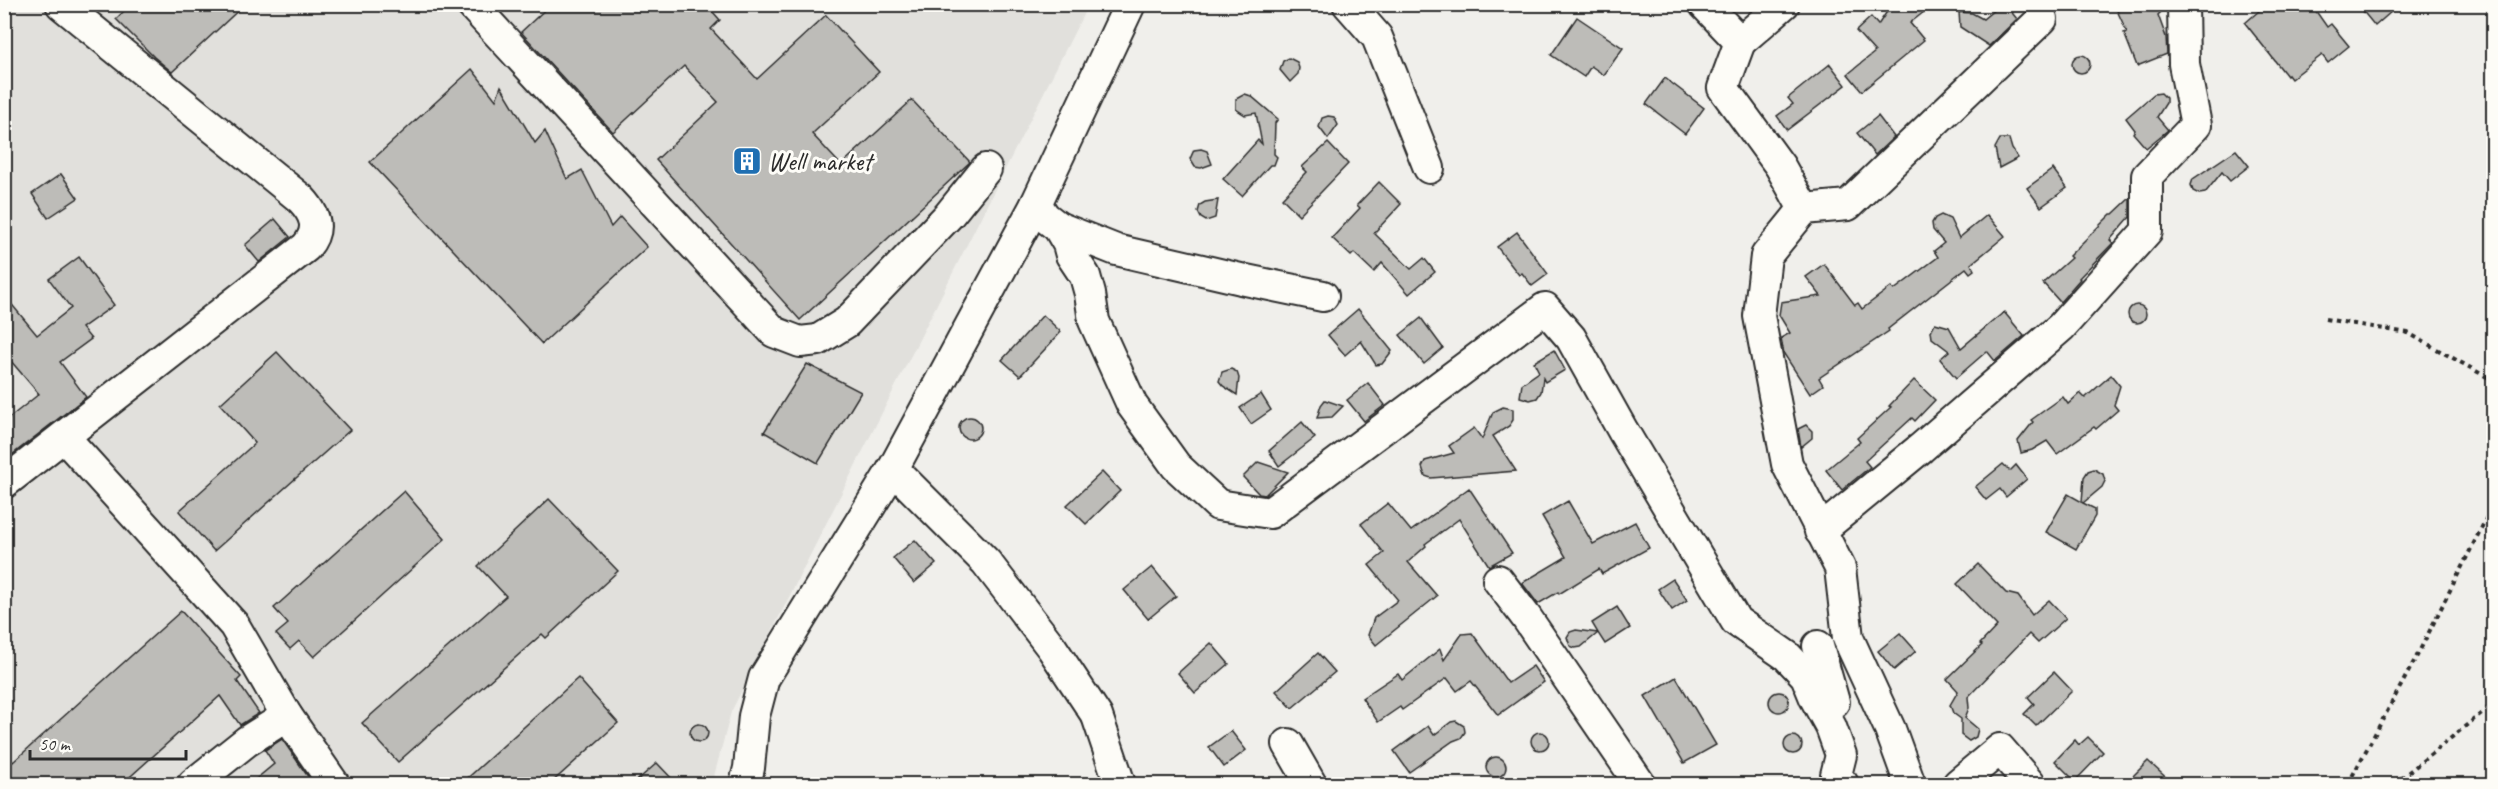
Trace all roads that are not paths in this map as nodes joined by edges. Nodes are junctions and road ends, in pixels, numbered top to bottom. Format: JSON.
{"nodes":[{"id":1,"x":61,"y":4,"type":"edge"},
{"id":2,"x":471,"y":4,"type":"edge"},
{"id":3,"x":1130,"y":4,"type":"edge"},
{"id":4,"x":1348,"y":4,"type":"edge"},
{"id":5,"x":1704,"y":4,"type":"edge"},
{"id":6,"x":1784,"y":4,"type":"edge"},
{"id":7,"x":2183,"y":4,"type":"edge"},
{"id":8,"x":2042,"y":19,"type":"dead end"},
{"id":9,"x":1740,"y":42,"type":"junction"},
{"id":10,"x":1430,"y":168,"type":"dead end"},
{"id":11,"x":986,"y":169,"type":"dead end"},
{"id":12,"x":1036,"y":204,"type":"junction"},
{"id":13,"x":1804,"y":209,"type":"junction"},
{"id":14,"x":1058,"y":227,"type":"junction"},
{"id":15,"x":1323,"y":296,"type":"dead end"},
{"id":16,"x":64,"y":437,"type":"junction"},
{"id":17,"x":893,"y":469,"type":"junction"},
{"id":18,"x":4,"y":483,"type":"edge"},
{"id":19,"x":1820,"y":531,"type":"junction"},
{"id":20,"x":1498,"y":580,"type":"dead end"},
{"id":21,"x":1818,"y":646,"type":"dead end"},
{"id":22,"x":287,"y":716,"type":"junction"},
{"id":23,"x":1288,"y":744,"type":"dead end"},
{"id":24,"x":1836,"y":775,"type":"edge"},
{"id":25,"x":193,"y":784,"type":"edge"},
{"id":26,"x":334,"y":784,"type":"edge"},
{"id":27,"x":745,"y":784,"type":"edge"},
{"id":28,"x":1120,"y":784,"type":"edge"},
{"id":29,"x":1311,"y":784,"type":"edge"},
{"id":30,"x":1640,"y":784,"type":"edge"},
{"id":31,"x":1867,"y":784,"type":"edge"},
{"id":32,"x":1910,"y":784,"type":"edge"},
{"id":33,"x":1958,"y":784,"type":"edge"},
{"id":34,"x":2030,"y":784,"type":"edge"}],
"edges":[{"from":1,"to":16,"type":"street"},
{"from":2,"to":11,"type":"street"},
{"from":3,"to":12,"type":"street"},
{"from":4,"to":10,"type":"street"},
{"from":5,"to":9,"type":"street"},
{"from":6,"to":9,"type":"street"},
{"from":7,"to":19,"type":"street"},
{"from":8,"to":13,"type":"street"},
{"from":9,"to":13,"type":"street"},
{"from":12,"to":14,"type":"street"},
{"from":12,"to":17,"type":"street"},
{"from":13,"to":19,"type":"street"},
{"from":14,"to":15,"type":"street"},
{"from":14,"to":24,"type":"street"},
{"from":16,"to":18,"type":"street"},
{"from":16,"to":22,"type":"street"},
{"from":17,"to":27,"type":"street"},
{"from":17,"to":28,"type":"street"},
{"from":19,"to":32,"type":"street"},
{"from":20,"to":30,"type":"street"},
{"from":21,"to":24,"type":"street"},
{"from":22,"to":25,"type":"street"},
{"from":22,"to":26,"type":"street"},
{"from":23,"to":29,"type":"street"},
{"from":24,"to":31,"type":"street"},
{"from":33,"to":34,"type":"street"}]}
